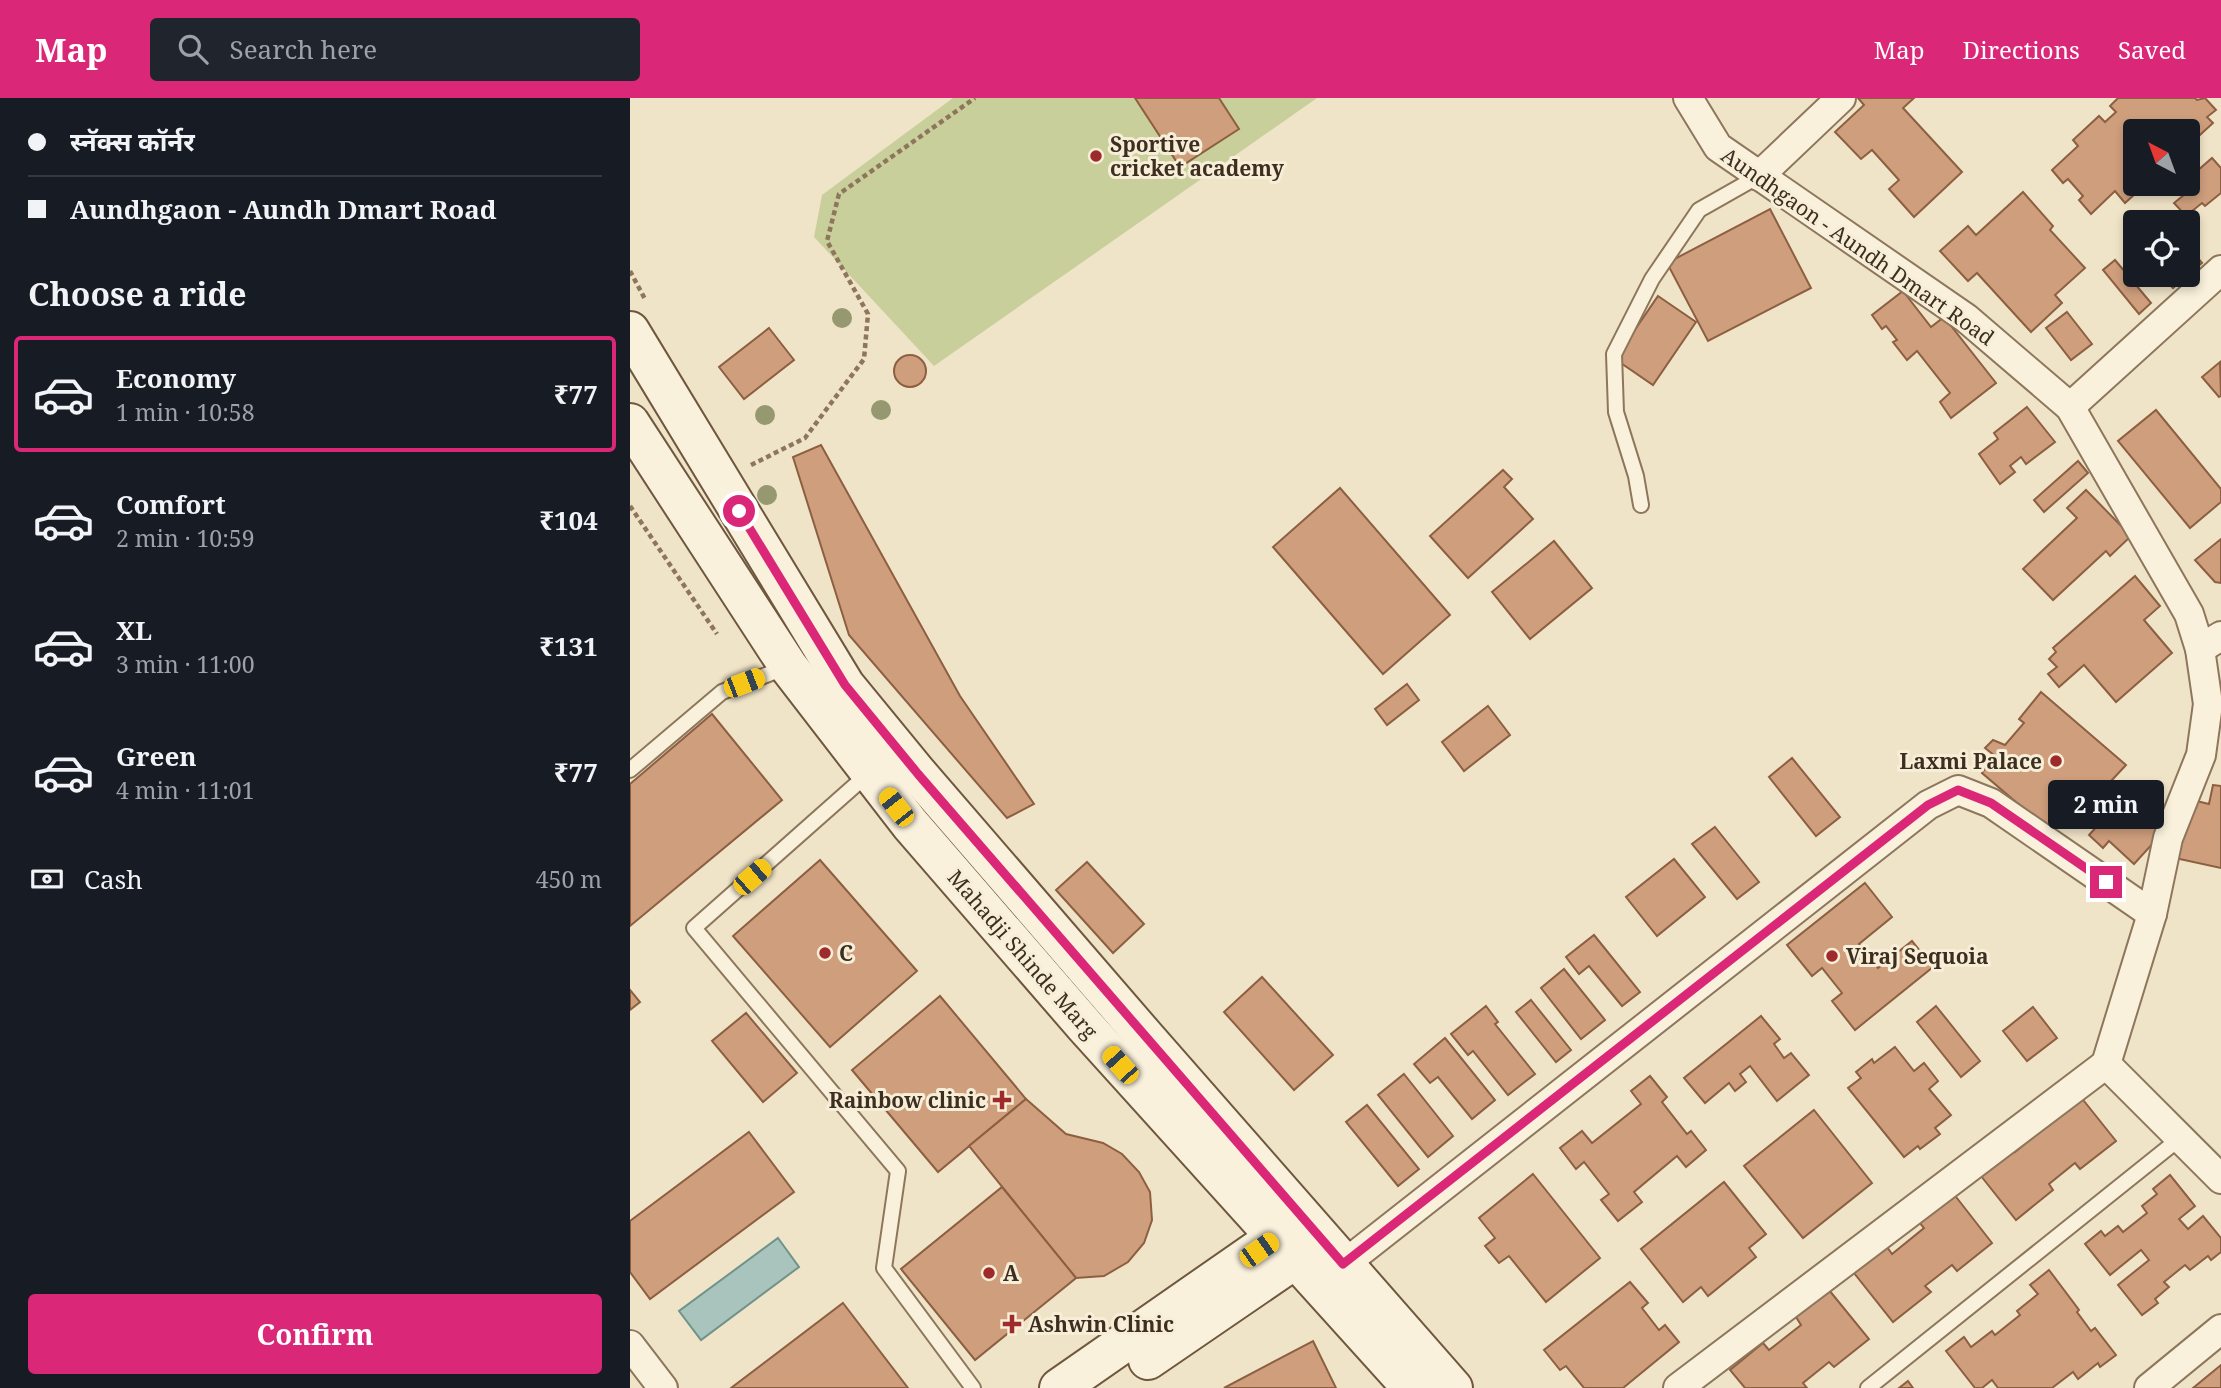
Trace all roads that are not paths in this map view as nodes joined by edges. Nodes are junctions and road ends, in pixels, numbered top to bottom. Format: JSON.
{"nodes":[{"id":1,"x":1688,"y":98,"type":"edge"},
{"id":2,"x":1841,"y":98,"type":"edge"},
{"id":3,"x":1759,"y":176,"type":"junction"},
{"id":4,"x":2221,"y":270,"type":"edge"},
{"id":5,"x":630,"y":331,"type":"edge"},
{"id":6,"x":2070,"y":407,"type":"junction"},
{"id":7,"x":630,"y":423,"type":"edge"},
{"id":8,"x":1641,"y":505,"type":"dead end"},
{"id":9,"x":2210,"y":642,"type":"edge"},
{"id":10,"x":788,"y":666,"type":"junction"},
{"id":11,"x":831,"y":695,"type":"junction"},
{"id":12,"x":2211,"y":757,"type":"edge"},
{"id":13,"x":630,"y":770,"type":"edge"},
{"id":14,"x":869,"y":773,"type":"junction"},
{"id":15,"x":2152,"y":914,"type":"junction"},
{"id":16,"x":2106,"y":1064,"type":"junction"},
{"id":17,"x":2179,"y":1139,"type":"junction"},
{"id":18,"x":2221,"y":1179,"type":"edge"},
{"id":19,"x":1310,"y":1250,"type":"junction"},
{"id":20,"x":2221,"y":1329,"type":"edge"},
{"id":21,"x":630,"y":1345,"type":"edge"},
{"id":22,"x":663,"y":1388,"type":"edge"},
{"id":23,"x":973,"y":1388,"type":"edge"},
{"id":24,"x":1059,"y":1388,"type":"edge"},
{"id":25,"x":1106,"y":1388,"type":"edge"},
{"id":26,"x":1412,"y":1388,"type":"edge"},
{"id":27,"x":1453,"y":1388,"type":"edge"},
{"id":28,"x":1678,"y":1388,"type":"edge"},
{"id":29,"x":1868,"y":1388,"type":"edge"},
{"id":30,"x":2149,"y":1388,"type":"edge"}],
"edges":[{"from":1,"to":3,"type":"street","name":"Aundhgaon - Aundh Dmart Road"},
{"from":2,"to":3,"type":"street"},
{"from":3,"to":6,"type":"street","name":"Aundhgaon - Aundh Dmart Road"},
{"from":3,"to":8,"type":"lane"},
{"from":4,"to":6,"type":"street"},
{"from":5,"to":11,"type":"main road","name":"Mahadji Shinde Marg"},
{"from":6,"to":9,"type":"street","name":"Aundhgaon - Aundh Dmart Road"},
{"from":7,"to":10,"type":"main road","name":"Mahadji Shinde Marg"},
{"from":9,"to":12,"type":"street","name":"Aundhgaon - Aundh Dmart Road"},
{"from":10,"to":11,"type":"main road","name":"Mahadji Shinde Marg"},
{"from":10,"to":13,"type":"lane"},
{"from":11,"to":14,"type":"main road","name":"Mahadji Shinde Marg"},
{"from":11,"to":19,"type":"main road","name":"Mahadji Shinde Marg"},
{"from":12,"to":15,"type":"street","name":"Aundhgaon - Aundh Dmart Road"},
{"from":14,"to":19,"type":"main road","name":"Mahadji Shinde Marg"},
{"from":14,"to":23,"type":"lane"},
{"from":15,"to":16,"type":"street","name":"Aundhgaon - Aundh Dmart Road"},
{"from":15,"to":19,"type":"street"},
{"from":16,"to":17,"type":"street"},
{"from":16,"to":28,"type":"street"},
{"from":17,"to":18,"type":"street"},
{"from":17,"to":29,"type":"lane"},
{"from":19,"to":24,"type":"main road"},
{"from":19,"to":25,"type":"main road"},
{"from":19,"to":26,"type":"main road","name":"Mahadji Shinde Marg"},
{"from":19,"to":27,"type":"main road","name":"Mahadji Shinde Marg"},
{"from":20,"to":30,"type":"street"},
{"from":21,"to":22,"type":"street"}]}
